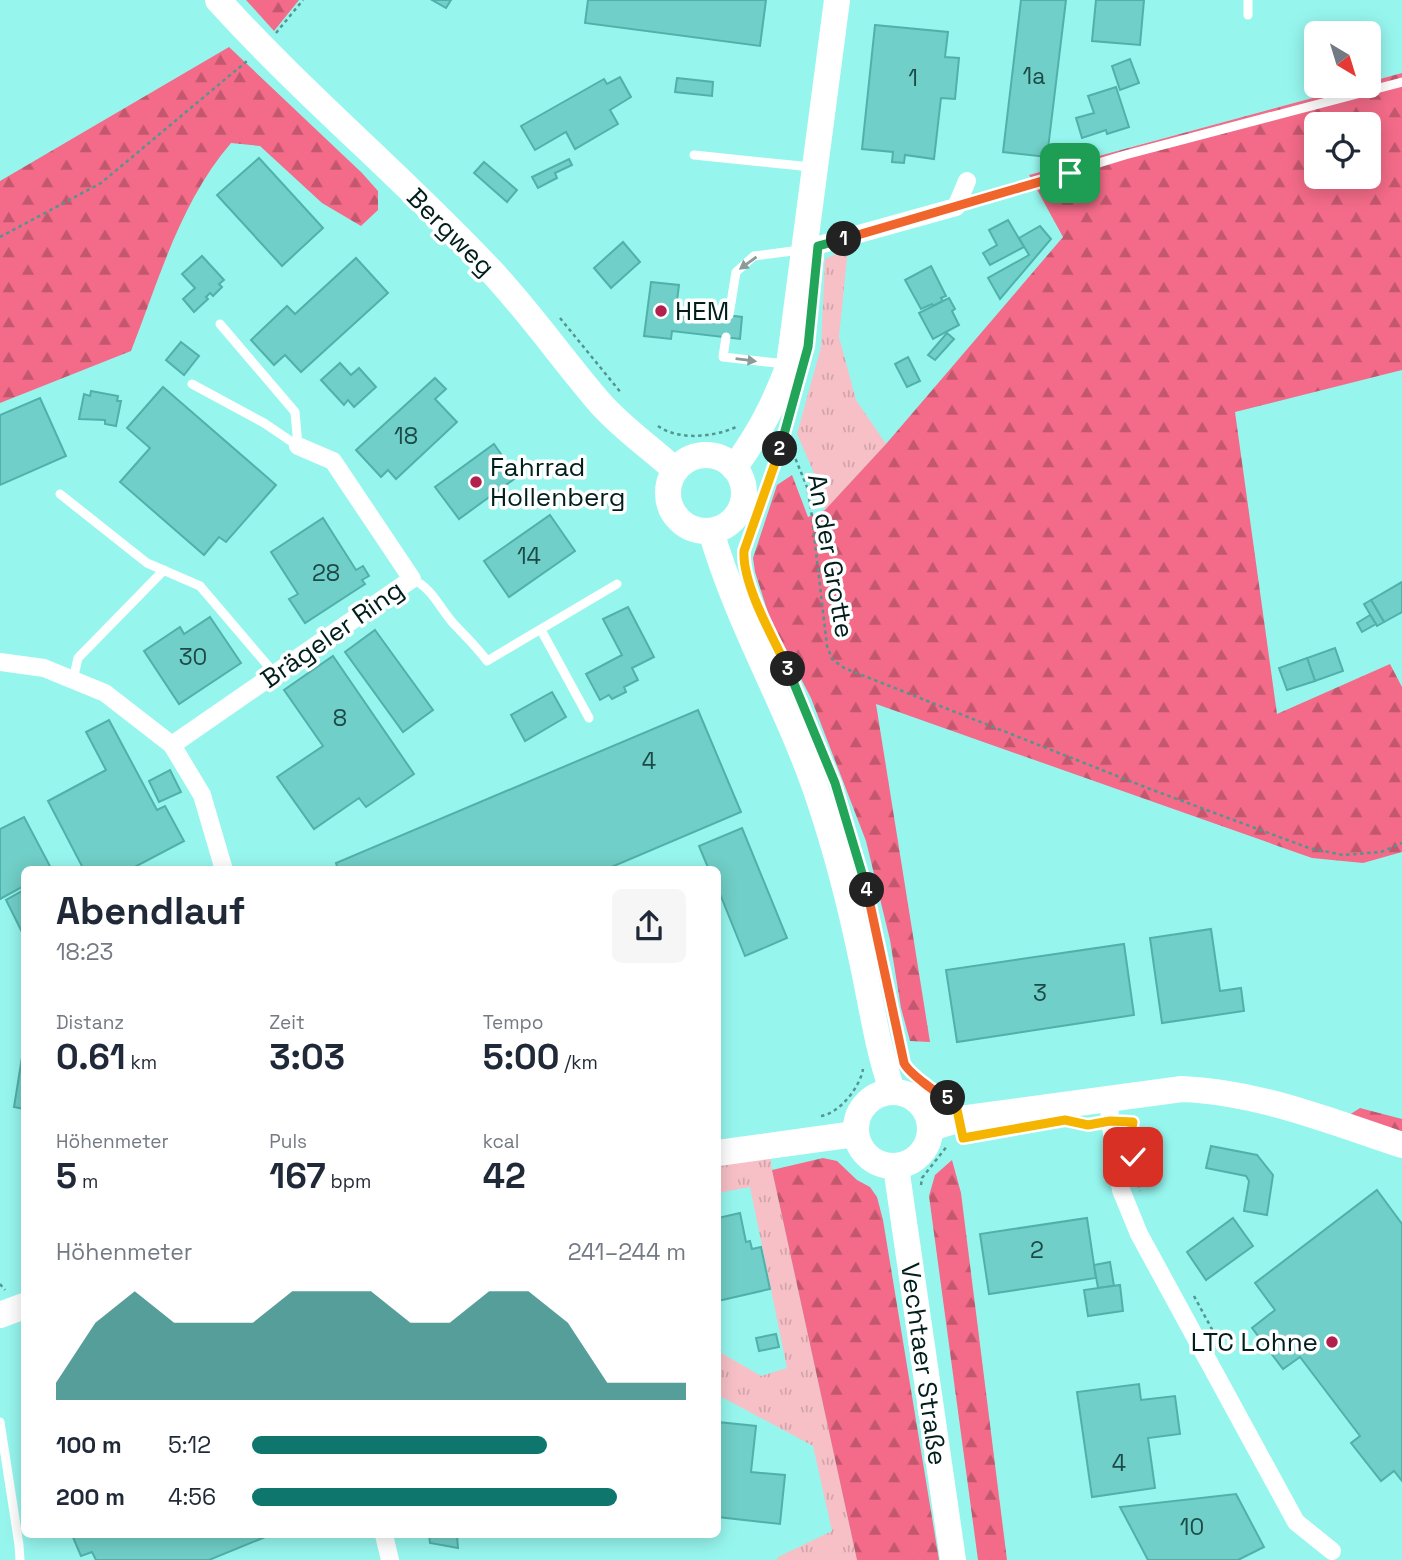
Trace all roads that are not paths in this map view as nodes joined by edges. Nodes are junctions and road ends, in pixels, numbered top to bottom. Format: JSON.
{"nodes":[{"id":1,"x":218,"y":0,"type":"edge"},
{"id":2,"x":837,"y":0,"type":"edge"},
{"id":3,"x":1248,"y":0,"type":"edge"},
{"id":4,"x":1248,"y":15,"type":"dead end"},
{"id":5,"x":1402,"y":82,"type":"edge"},
{"id":6,"x":694,"y":155,"type":"dead end"},
{"id":7,"x":816,"y":168,"type":"junction"},
{"id":8,"x":967,"y":181,"type":"dead end"},
{"id":9,"x":956,"y":207,"type":"junction"},
{"id":10,"x":805,"y":249,"type":"junction"},
{"id":11,"x":729,"y":315,"type":"dead end"},
{"id":12,"x":220,"y":324,"type":"dead end"},
{"id":13,"x":726,"y":337,"type":"dead end"},
{"id":14,"x":789,"y":365,"type":"junction"},
{"id":15,"x":192,"y":384,"type":"dead end"},
{"id":16,"x":298,"y":446,"type":"junction"},
{"id":17,"x":734,"y":468,"type":"junction"},
{"id":18,"x":675,"y":470,"type":"junction"},
{"id":19,"x":60,"y":494,"type":"dead end"},
{"id":20,"x":711,"y":531,"type":"junction"},
{"id":21,"x":164,"y":570,"type":"junction"},
{"id":22,"x":412,"y":579,"type":"junction"},
{"id":23,"x":617,"y":584,"type":"dead end"},
{"id":24,"x":541,"y":630,"type":"junction"},
{"id":25,"x":0,"y":662,"type":"edge"},
{"id":26,"x":275,"y":674,"type":"junction"},
{"id":27,"x":73,"y":680,"type":"junction"},
{"id":28,"x":590,"y":718,"type":"dead end"},
{"id":29,"x":172,"y":745,"type":"junction"},
{"id":30,"x":223,"y":866,"type":"edge"},
{"id":31,"x":892,"y":1090,"type":"junction"},
{"id":32,"x":1110,"y":1110,"type":"junction"},
{"id":33,"x":931,"y":1128,"type":"junction"},
{"id":34,"x":855,"y":1134,"type":"junction"},
{"id":35,"x":1402,"y":1145,"type":"edge"},
{"id":36,"x":721,"y":1153,"type":"edge"},
{"id":37,"x":896,"y":1167,"type":"junction"},
{"id":38,"x":21,"y":1307,"type":"edge"},
{"id":39,"x":0,"y":1315,"type":"edge"},
{"id":40,"x":0,"y":1422,"type":"edge"},
{"id":41,"x":385,"y":1538,"type":"edge"},
{"id":42,"x":1332,"y":1551,"type":"dead end"},
{"id":43,"x":20,"y":1560,"type":"edge"},
{"id":44,"x":390,"y":1560,"type":"edge"},
{"id":45,"x":953,"y":1560,"type":"edge"}],
"edges":[{"from":1,"to":18,"type":"main road","name":"Bergweg"},
{"from":2,"to":7,"type":"main road"},
{"from":3,"to":4,"type":"lane"},
{"from":5,"to":9,"type":"lane"},
{"from":6,"to":7,"type":"lane"},
{"from":7,"to":10,"type":"main road"},
{"from":8,"to":9,"type":"street"},
{"from":9,"to":10,"type":"street"},
{"from":10,"to":11,"type":"lane","one_way":true},
{"from":10,"to":14,"type":"main road"},
{"from":12,"to":16,"type":"lane"},
{"from":13,"to":14,"type":"lane","one_way":true},
{"from":14,"to":17,"type":"main road"},
{"from":15,"to":16,"type":"lane"},
{"from":16,"to":22,"type":"street","name":"Brägeler Ring"},
{"from":17,"to":18,"type":"main road"},
{"from":17,"to":20,"type":"main road"},
{"from":18,"to":20,"type":"main road"},
{"from":19,"to":21,"type":"lane"},
{"from":20,"to":31,"type":"main road"},
{"from":21,"to":26,"type":"lane"},
{"from":21,"to":27,"type":"lane"},
{"from":22,"to":24,"type":"lane"},
{"from":22,"to":26,"type":"street","name":"Brägeler Ring"},
{"from":23,"to":24,"type":"lane"},
{"from":24,"to":28,"type":"lane"},
{"from":25,"to":27,"type":"street"},
{"from":26,"to":29,"type":"street","name":"Brägeler Ring"},
{"from":27,"to":29,"type":"street"},
{"from":29,"to":30,"type":"street"},
{"from":31,"to":33,"type":"main road"},
{"from":31,"to":34,"type":"main road"},
{"from":32,"to":33,"type":"main road"},
{"from":32,"to":35,"type":"main road"},
{"from":32,"to":42,"type":"street"},
{"from":33,"to":37,"type":"main road"},
{"from":34,"to":36,"type":"main road"},
{"from":34,"to":37,"type":"main road"},
{"from":37,"to":45,"type":"main road","name":"Vechtaer Straße"},
{"from":38,"to":39,"type":"main road"},
{"from":40,"to":43,"type":"lane"},
{"from":41,"to":44,"type":"street"}]}
